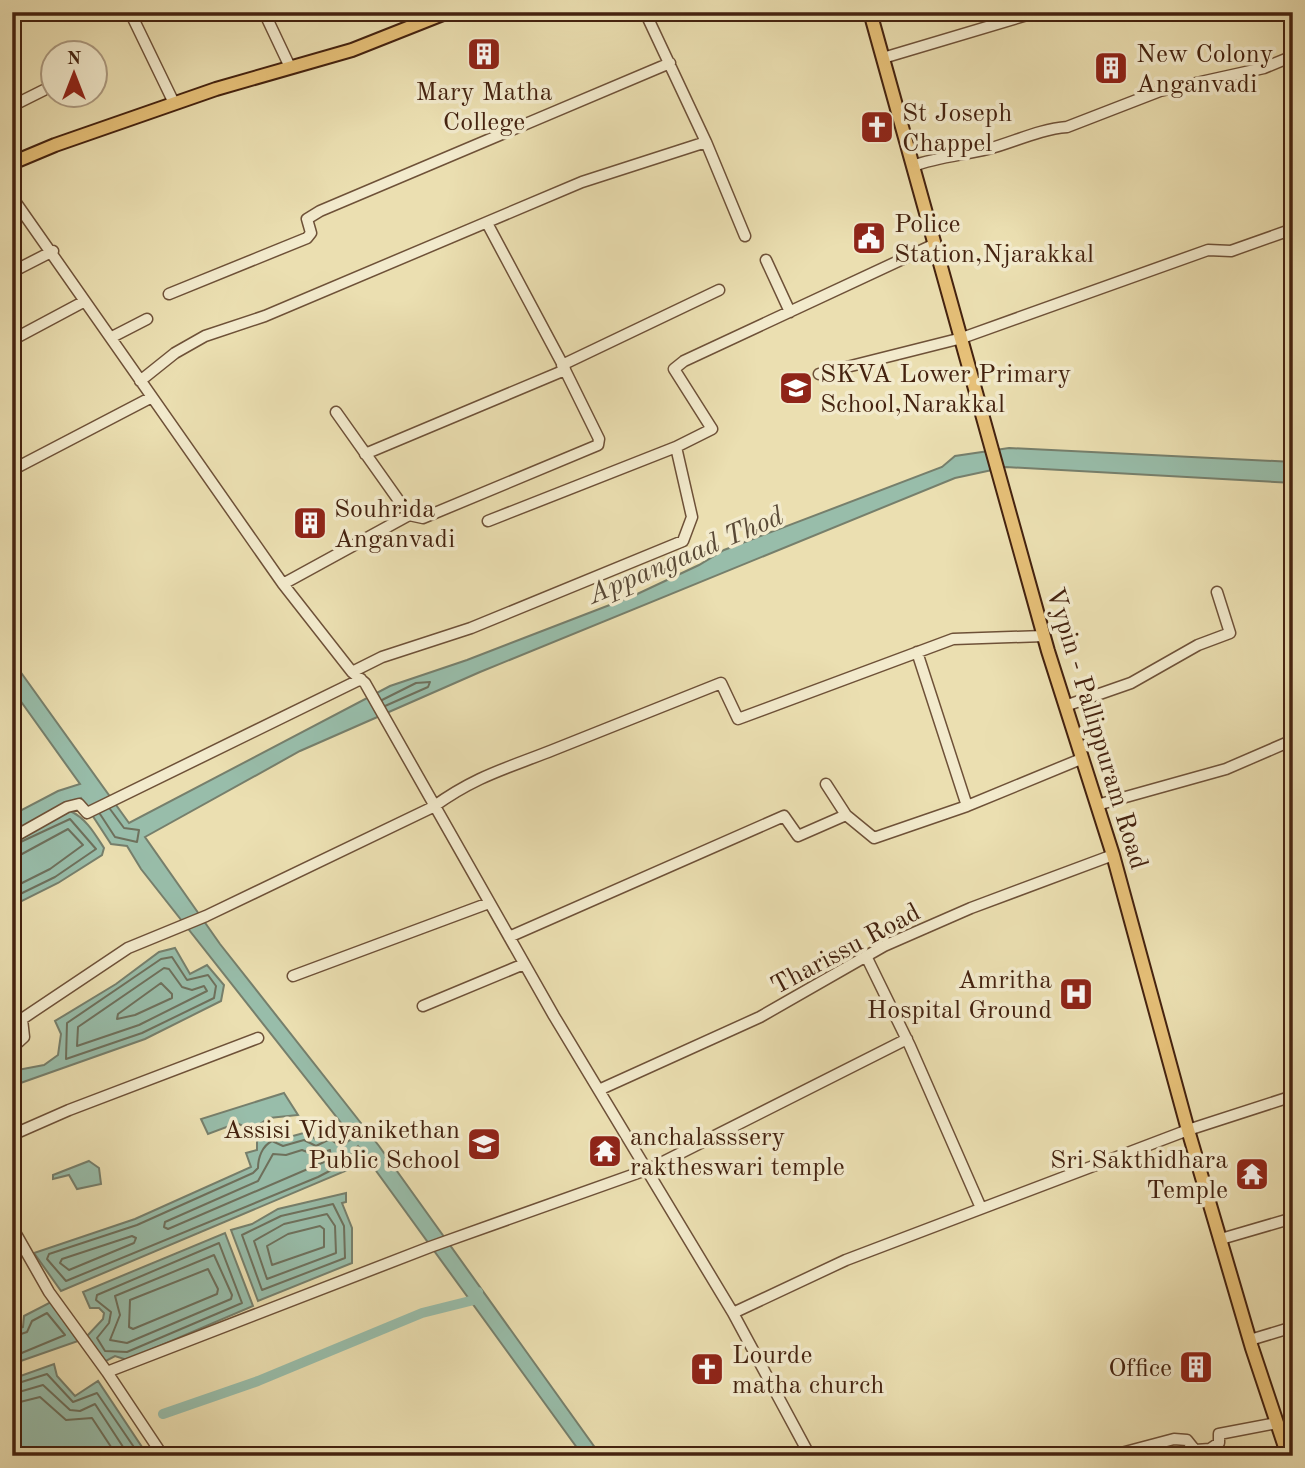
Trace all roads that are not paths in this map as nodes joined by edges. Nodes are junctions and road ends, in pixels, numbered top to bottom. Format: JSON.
{"nodes":[{"id":1,"x":130,"y":12,"type":"edge"},
{"id":2,"x":264,"y":12,"type":"edge"},
{"id":3,"x":448,"y":12,"type":"edge"},
{"id":4,"x":645,"y":12,"type":"edge"},
{"id":5,"x":870,"y":12,"type":"edge"},
{"id":6,"x":1037,"y":12,"type":"edge"},
{"id":7,"x":1293,"y":56,"type":"edge"},
{"id":8,"x":883,"y":58,"type":"junction"},
{"id":9,"x":670,"y":63,"type":"junction"},
{"id":10,"x":290,"y":67,"type":"junction"},
{"id":11,"x":38,"y":93,"type":"edge"},
{"id":12,"x":174,"y":103,"type":"junction"},
{"id":13,"x":12,"y":106,"type":"edge"},
{"id":14,"x":705,"y":142,"type":"junction"},
{"id":15,"x":12,"y":163,"type":"edge"},
{"id":16,"x":913,"y":166,"type":"junction"},
{"id":17,"x":12,"y":197,"type":"edge"},
{"id":18,"x":487,"y":223,"type":"junction"},
{"id":19,"x":1293,"y":229,"type":"edge"},
{"id":20,"x":745,"y":236,"type":"dead end"},
{"id":21,"x":935,"y":244,"type":"junction"},
{"id":22,"x":52,"y":251,"type":"junction"},
{"id":23,"x":766,"y":260,"type":"dead end"},
{"id":24,"x":12,"y":272,"type":"edge"},
{"id":25,"x":719,"y":290,"type":"dead end"},
{"id":26,"x":169,"y":294,"type":"dead end"},
{"id":27,"x":85,"y":301,"type":"junction"},
{"id":28,"x":789,"y":312,"type":"junction"},
{"id":29,"x":147,"y":319,"type":"dead end"},
{"id":30,"x":113,"y":337,"type":"junction"},
{"id":31,"x":962,"y":338,"type":"junction"},
{"id":32,"x":12,"y":340,"type":"edge"},
{"id":33,"x":564,"y":367,"type":"junction"},
{"id":34,"x":819,"y":374,"type":"dead end"},
{"id":35,"x":140,"y":380,"type":"junction"},
{"id":36,"x":152,"y":397,"type":"junction"},
{"id":37,"x":336,"y":412,"type":"dead end"},
{"id":38,"x":676,"y":447,"type":"junction"},
{"id":39,"x":365,"y":454,"type":"junction"},
{"id":40,"x":12,"y":470,"type":"edge"},
{"id":41,"x":408,"y":515,"type":"junction"},
{"id":42,"x":488,"y":521,"type":"dead end"},
{"id":43,"x":283,"y":584,"type":"junction"},
{"id":44,"x":1217,"y":592,"type":"dead end"},
{"id":45,"x":1044,"y":636,"type":"junction"},
{"id":46,"x":917,"y":652,"type":"junction"},
{"id":47,"x":352,"y":673,"type":"junction"},
{"id":48,"x":363,"y":681,"type":"junction"},
{"id":49,"x":1065,"y":706,"type":"junction"},
{"id":50,"x":1293,"y":740,"type":"edge"},
{"id":51,"x":1081,"y":759,"type":"junction"},
{"id":52,"x":826,"y":784,"type":"dead end"},
{"id":53,"x":1097,"y":805,"type":"junction"},
{"id":54,"x":967,"y":806,"type":"junction"},
{"id":55,"x":433,"y":807,"type":"junction"},
{"id":56,"x":846,"y":815,"type":"junction"},
{"id":57,"x":12,"y":838,"type":"edge"},
{"id":58,"x":1113,"y":855,"type":"junction"},
{"id":59,"x":489,"y":903,"type":"junction"},
{"id":60,"x":509,"y":937,"type":"junction"},
{"id":61,"x":866,"y":956,"type":"junction"},
{"id":62,"x":524,"y":964,"type":"junction"},
{"id":63,"x":293,"y":975,"type":"dead end"},
{"id":64,"x":423,"y":1006,"type":"dead end"},
{"id":65,"x":258,"y":1038,"type":"dead end"},
{"id":66,"x":906,"y":1039,"type":"junction"},
{"id":67,"x":12,"y":1048,"type":"edge"},
{"id":68,"x":601,"y":1089,"type":"junction"},
{"id":69,"x":1293,"y":1096,"type":"edge"},
{"id":70,"x":1188,"y":1130,"type":"junction"},
{"id":71,"x":12,"y":1135,"type":"edge"},
{"id":72,"x":649,"y":1168,"type":"junction"},
{"id":73,"x":981,"y":1208,"type":"junction"},
{"id":74,"x":1293,"y":1218,"type":"edge"},
{"id":75,"x":12,"y":1227,"type":"edge"},
{"id":76,"x":1221,"y":1239,"type":"junction"},
{"id":77,"x":733,"y":1313,"type":"junction"},
{"id":78,"x":1293,"y":1327,"type":"edge"},
{"id":79,"x":1250,"y":1340,"type":"junction"},
{"id":80,"x":107,"y":1372,"type":"junction"},
{"id":81,"x":1277,"y":1423,"type":"junction"},
{"id":82,"x":1195,"y":1453,"type":"edge"},
{"id":83,"x":809,"y":1454,"type":"edge"},
{"id":84,"x":163,"y":1456,"type":"edge"},
{"id":85,"x":796,"y":1456,"type":"edge"},
{"id":86,"x":1110,"y":1456,"type":"edge"},
{"id":87,"x":1288,"y":1456,"type":"edge"}],
"edges":[{"from":1,"to":12,"type":"street"},
{"from":2,"to":10,"type":"street"},
{"from":3,"to":10,"type":"main road"},
{"from":4,"to":9,"type":"street"},
{"from":5,"to":8,"type":"main road","name":"Vypin - Pallippuram Road"},
{"from":6,"to":8,"type":"street"},
{"from":7,"to":16,"type":"street"},
{"from":8,"to":16,"type":"main road","name":"Vypin - Pallippuram Road"},
{"from":9,"to":14,"type":"street"},
{"from":9,"to":26,"type":"street"},
{"from":10,"to":12,"type":"main road"},
{"from":11,"to":13,"type":"street"},
{"from":12,"to":15,"type":"main road"},
{"from":14,"to":18,"type":"street"},
{"from":14,"to":20,"type":"street"},
{"from":16,"to":21,"type":"main road","name":"Vypin - Pallippuram Road"},
{"from":17,"to":22,"type":"street"},
{"from":18,"to":33,"type":"street"},
{"from":18,"to":35,"type":"street"},
{"from":19,"to":31,"type":"street"},
{"from":21,"to":28,"type":"street"},
{"from":21,"to":31,"type":"main road","name":"Vypin - Pallippuram Road"},
{"from":22,"to":24,"type":"street"},
{"from":22,"to":27,"type":"street"},
{"from":23,"to":28,"type":"street"},
{"from":25,"to":33,"type":"street"},
{"from":27,"to":30,"type":"street"},
{"from":27,"to":32,"type":"street"},
{"from":28,"to":38,"type":"street"},
{"from":29,"to":30,"type":"street"},
{"from":30,"to":35,"type":"street"},
{"from":31,"to":34,"type":"street"},
{"from":31,"to":45,"type":"main road","name":"Vypin - Pallippuram Road"},
{"from":33,"to":39,"type":"street"},
{"from":33,"to":41,"type":"street"},
{"from":35,"to":36,"type":"street"},
{"from":36,"to":40,"type":"street"},
{"from":36,"to":43,"type":"street"},
{"from":37,"to":39,"type":"street"},
{"from":38,"to":42,"type":"street"},
{"from":38,"to":47,"type":"street"},
{"from":39,"to":41,"type":"street"},
{"from":41,"to":43,"type":"street"},
{"from":43,"to":47,"type":"street"},
{"from":44,"to":49,"type":"street"},
{"from":45,"to":46,"type":"street"},
{"from":45,"to":49,"type":"main road","name":"Vypin - Pallippuram Road"},
{"from":46,"to":54,"type":"street"},
{"from":46,"to":55,"type":"street"},
{"from":47,"to":48,"type":"street"},
{"from":48,"to":55,"type":"street"},
{"from":48,"to":57,"type":"street"},
{"from":49,"to":51,"type":"main road","name":"Vypin - Pallippuram Road"},
{"from":50,"to":53,"type":"street"},
{"from":51,"to":53,"type":"main road","name":"Vypin - Pallippuram Road"},
{"from":51,"to":54,"type":"street"},
{"from":52,"to":56,"type":"street"},
{"from":53,"to":58,"type":"main road","name":"Vypin - Pallippuram Road"},
{"from":54,"to":56,"type":"street"},
{"from":55,"to":59,"type":"street"},
{"from":55,"to":67,"type":"street"},
{"from":56,"to":60,"type":"street"},
{"from":58,"to":61,"type":"street","name":"Tharissu Road"},
{"from":58,"to":70,"type":"main road","name":"Vypin - Pallippuram Road"},
{"from":59,"to":60,"type":"street"},
{"from":59,"to":63,"type":"street"},
{"from":60,"to":62,"type":"street"},
{"from":61,"to":66,"type":"street"},
{"from":61,"to":68,"type":"street","name":"Tharissu Road"},
{"from":62,"to":64,"type":"street"},
{"from":62,"to":68,"type":"street"},
{"from":65,"to":71,"type":"street"},
{"from":66,"to":72,"type":"street"},
{"from":66,"to":73,"type":"street"},
{"from":68,"to":72,"type":"street"},
{"from":69,"to":70,"type":"street"},
{"from":70,"to":73,"type":"street"},
{"from":70,"to":76,"type":"main road","name":"Vypin - Pallippuram Road"},
{"from":72,"to":77,"type":"street"},
{"from":72,"to":80,"type":"street"},
{"from":73,"to":77,"type":"street"},
{"from":74,"to":76,"type":"street"},
{"from":75,"to":80,"type":"street"},
{"from":76,"to":79,"type":"main road","name":"Vypin - Pallippuram Road"},
{"from":77,"to":83,"type":"street"},
{"from":78,"to":79,"type":"street"},
{"from":79,"to":81,"type":"main road","name":"Vypin - Pallippuram Road"},
{"from":80,"to":84,"type":"street"},
{"from":81,"to":82,"type":"street"},
{"from":81,"to":87,"type":"main road","name":"Vypin - Pallippuram Road"},
{"from":82,"to":86,"type":"street"},
{"from":83,"to":85,"type":"street"}]}
